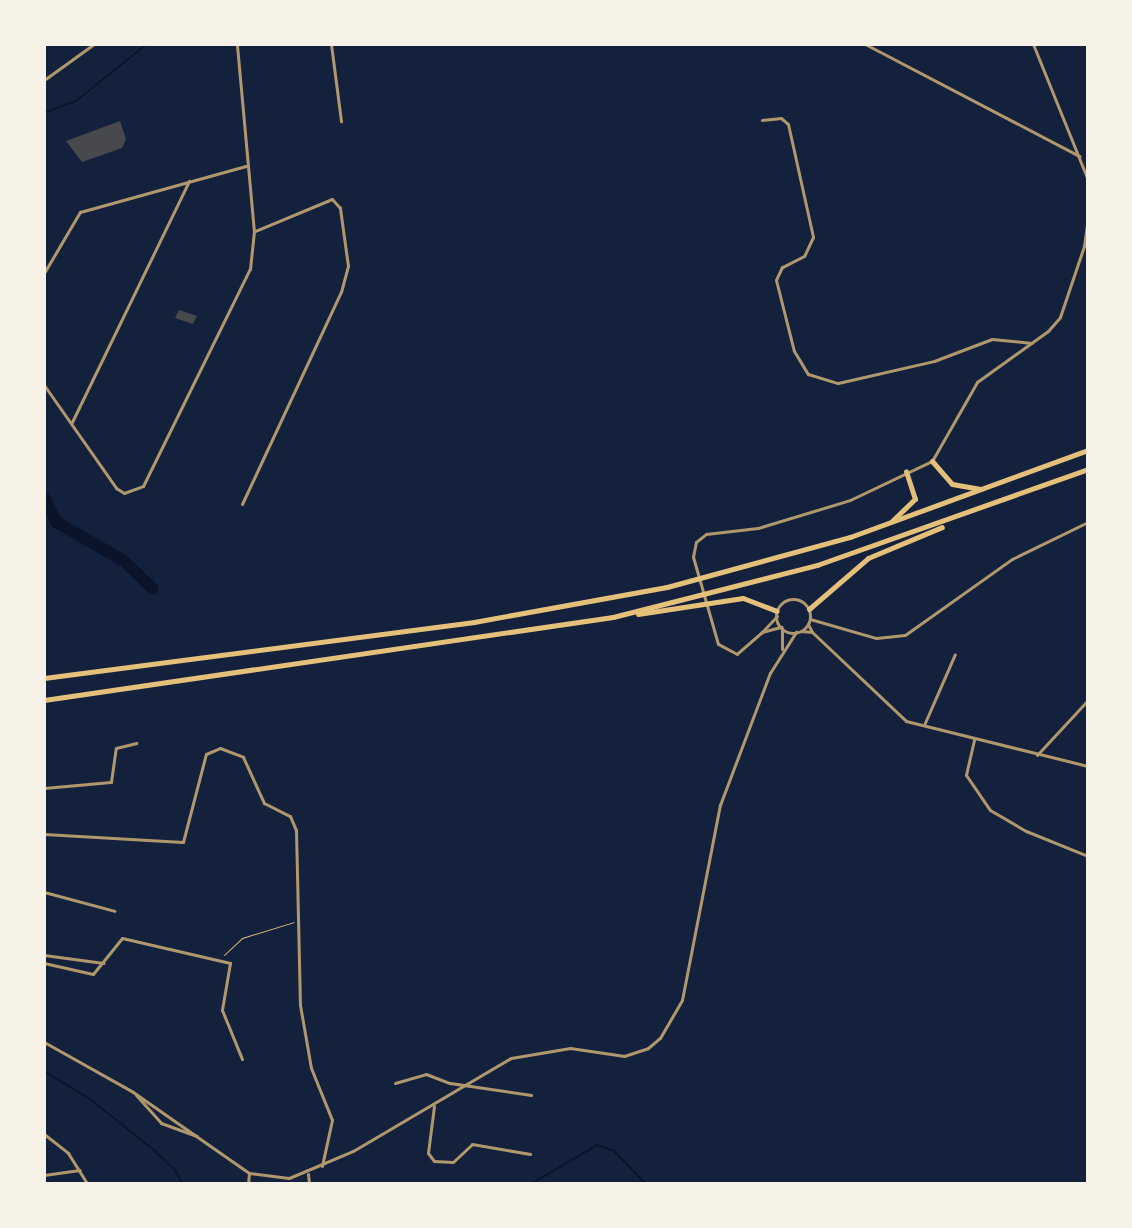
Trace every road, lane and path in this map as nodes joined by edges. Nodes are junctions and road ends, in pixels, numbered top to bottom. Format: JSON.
{"nodes":[{"id":1,"x":94,"y":44,"type":"edge"},
{"id":2,"x":237,"y":44,"type":"edge"},
{"id":3,"x":331,"y":44,"type":"edge"},
{"id":4,"x":865,"y":44,"type":"edge"},
{"id":5,"x":1033,"y":44,"type":"edge"},
{"id":6,"x":44,"y":80,"type":"edge"},
{"id":7,"x":762,"y":120,"type":"dead end"},
{"id":8,"x":341,"y":121,"type":"dead end"},
{"id":9,"x":1079,"y":156,"type":"junction"},
{"id":10,"x":246,"y":166,"type":"junction"},
{"id":11,"x":1088,"y":180,"type":"edge"},
{"id":12,"x":189,"y":181,"type":"junction"},
{"id":13,"x":1088,"y":218,"type":"edge"},
{"id":14,"x":254,"y":232,"type":"junction"},
{"id":15,"x":44,"y":273,"type":"edge"},
{"id":16,"x":1032,"y":343,"type":"junction"},
{"id":17,"x":44,"y":385,"type":"edge"},
{"id":18,"x":72,"y":423,"type":"junction"},
{"id":19,"x":1088,"y":450,"type":"edge"},
{"id":20,"x":932,"y":461,"type":"junction"},
{"id":21,"x":1088,"y":469,"type":"edge"},
{"id":22,"x":906,"y":471,"type":"junction"},
{"id":23,"x":986,"y":489,"type":"junction"},
{"id":24,"x":242,"y":504,"type":"dead end"},
{"id":25,"x":982,"y":509,"type":"junction"},
{"id":26,"x":1088,"y":522,"type":"edge"},
{"id":27,"x":886,"y":525,"type":"junction"},
{"id":28,"x":809,"y":609,"type":"junction"},
{"id":29,"x":777,"y":613,"type":"junction"},
{"id":30,"x":613,"y":617,"type":"junction"},
{"id":31,"x":809,"y":621,"type":"junction"},
{"id":32,"x":781,"y":627,"type":"junction"},
{"id":33,"x":762,"y":632,"type":"junction"},
{"id":34,"x":798,"y":632,"type":"junction"},
{"id":35,"x":812,"y":632,"type":"junction"},
{"id":36,"x":782,"y":649,"type":"junction"},
{"id":37,"x":955,"y":654,"type":"dead end"},
{"id":38,"x":44,"y":678,"type":"edge"},
{"id":39,"x":1088,"y":700,"type":"edge"},
{"id":40,"x":44,"y":701,"type":"edge"},
{"id":41,"x":924,"y":725,"type":"junction"},
{"id":42,"x":974,"y":739,"type":"junction"},
{"id":43,"x":136,"y":743,"type":"dead end"},
{"id":44,"x":1037,"y":755,"type":"junction"},
{"id":45,"x":1088,"y":766,"type":"edge"},
{"id":46,"x":44,"y":788,"type":"edge"},
{"id":47,"x":44,"y":834,"type":"edge"},
{"id":48,"x":1088,"y":856,"type":"edge"},
{"id":49,"x":44,"y":892,"type":"edge"},
{"id":50,"x":115,"y":911,"type":"dead end"},
{"id":51,"x":300,"y":920,"type":"junction"},
{"id":52,"x":44,"y":955,"type":"edge"},
{"id":53,"x":77,"y":960,"type":"junction"},
{"id":54,"x":222,"y":960,"type":"junction"},
{"id":55,"x":44,"y":963,"type":"edge"},
{"id":56,"x":103,"y":963,"type":"junction"},
{"id":57,"x":76,"y":969,"type":"junction"},
{"id":58,"x":44,"y":1042,"type":"edge"},
{"id":59,"x":242,"y":1059,"type":"dead end"},
{"id":60,"x":395,"y":1083,"type":"dead end"},
{"id":61,"x":467,"y":1085,"type":"junction"},
{"id":62,"x":133,"y":1092,"type":"junction"},
{"id":63,"x":531,"y":1095,"type":"dead end"},
{"id":64,"x":434,"y":1106,"type":"junction"},
{"id":65,"x":44,"y":1134,"type":"edge"},
{"id":66,"x":200,"y":1136,"type":"junction"},
{"id":67,"x":530,"y":1154,"type":"dead end"},
{"id":68,"x":322,"y":1166,"type":"junction"},
{"id":69,"x":80,"y":1170,"type":"junction"},
{"id":70,"x":249,"y":1173,"type":"junction"},
{"id":71,"x":308,"y":1174,"type":"junction"},
{"id":72,"x":44,"y":1175,"type":"edge"},
{"id":73,"x":87,"y":1184,"type":"edge"},
{"id":74,"x":248,"y":1184,"type":"edge"},
{"id":75,"x":309,"y":1184,"type":"edge"}],
"edges":[{"from":1,"to":6,"type":"street"},
{"from":2,"to":10,"type":"street"},
{"from":3,"to":8,"type":"street"},
{"from":4,"to":9,"type":"street"},
{"from":5,"to":9,"type":"street"},
{"from":7,"to":16,"type":"street"},
{"from":9,"to":11,"type":"street"},
{"from":10,"to":12,"type":"street"},
{"from":10,"to":14,"type":"street"},
{"from":12,"to":15,"type":"street"},
{"from":12,"to":18,"type":"street"},
{"from":13,"to":16,"type":"street"},
{"from":14,"to":18,"type":"street"},
{"from":14,"to":24,"type":"street"},
{"from":16,"to":20,"type":"street"},
{"from":17,"to":18,"type":"street"},
{"from":19,"to":23,"type":"highway"},
{"from":20,"to":22,"type":"street"},
{"from":20,"to":23,"type":"highway"},
{"from":21,"to":25,"type":"highway"},
{"from":22,"to":27,"type":"highway"},
{"from":22,"to":33,"type":"street"},
{"from":23,"to":27,"type":"highway"},
{"from":25,"to":28,"type":"highway"},
{"from":25,"to":30,"type":"highway"},
{"from":26,"to":31,"type":"street"},
{"from":27,"to":38,"type":"highway"},
{"from":28,"to":29,"type":"street"},
{"from":28,"to":31,"type":"street"},
{"from":29,"to":30,"type":"highway"},
{"from":29,"to":32,"type":"street"},
{"from":29,"to":33,"type":"street"},
{"from":30,"to":40,"type":"highway"},
{"from":31,"to":34,"type":"street"},
{"from":31,"to":35,"type":"street"},
{"from":32,"to":33,"type":"street"},
{"from":32,"to":34,"type":"street"},
{"from":32,"to":36,"type":"street"},
{"from":34,"to":35,"type":"street"},
{"from":34,"to":36,"type":"street"},
{"from":35,"to":41,"type":"street"},
{"from":36,"to":61,"type":"street"},
{"from":37,"to":41,"type":"street"},
{"from":39,"to":44,"type":"street"},
{"from":41,"to":42,"type":"street"},
{"from":42,"to":44,"type":"street"},
{"from":42,"to":48,"type":"street"},
{"from":43,"to":46,"type":"street"},
{"from":44,"to":45,"type":"street"},
{"from":47,"to":51,"type":"street"},
{"from":49,"to":50,"type":"street"},
{"from":51,"to":54,"type":"path"},
{"from":51,"to":68,"type":"street"},
{"from":52,"to":53,"type":"street"},
{"from":53,"to":56,"type":"street"},
{"from":53,"to":57,"type":"street"},
{"from":54,"to":56,"type":"street"},
{"from":54,"to":59,"type":"street"},
{"from":55,"to":57,"type":"street"},
{"from":56,"to":57,"type":"street"},
{"from":58,"to":62,"type":"street"},
{"from":60,"to":61,"type":"street"},
{"from":61,"to":63,"type":"street"},
{"from":61,"to":64,"type":"street"},
{"from":62,"to":66,"type":"street"},
{"from":62,"to":66,"type":"street"},
{"from":64,"to":67,"type":"street"},
{"from":64,"to":68,"type":"street"},
{"from":65,"to":69,"type":"street"},
{"from":66,"to":70,"type":"street"},
{"from":68,"to":71,"type":"street"},
{"from":69,"to":72,"type":"street"},
{"from":69,"to":73,"type":"street"},
{"from":70,"to":71,"type":"street"},
{"from":70,"to":74,"type":"street"},
{"from":71,"to":75,"type":"street"}]}
